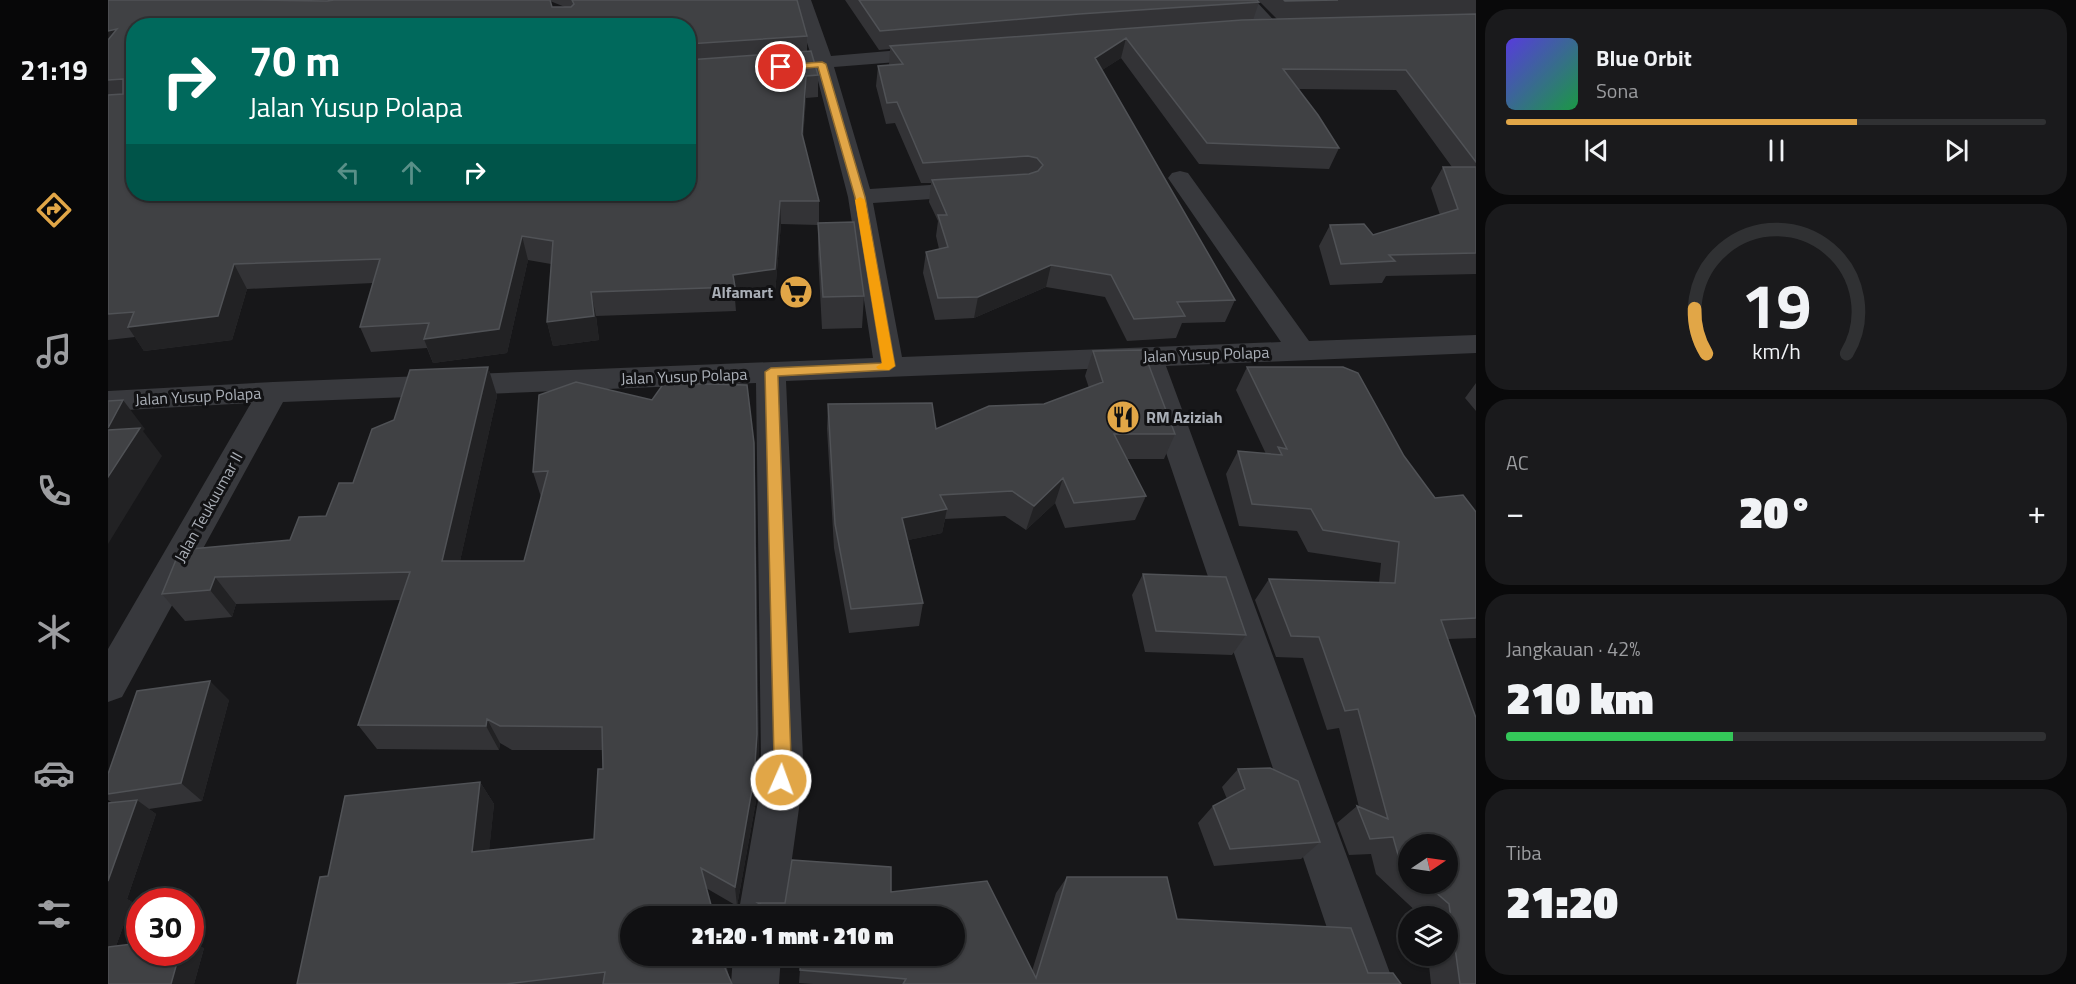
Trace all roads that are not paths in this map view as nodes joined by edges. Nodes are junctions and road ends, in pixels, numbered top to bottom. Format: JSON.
{"nodes":[{"id":1,"x":802,"y":0,"type":"edge"},
{"id":2,"x":1245,"y":0,"type":"edge"},
{"id":3,"x":1295,"y":27,"type":"edge"},
{"id":4,"x":1272,"y":28,"type":"junction"},
{"id":5,"x":1249,"y":30,"type":"edge"},
{"id":6,"x":949,"y":52,"type":"edge"},
{"id":7,"x":822,"y":64,"type":"junction"},
{"id":8,"x":696,"y":73,"type":"edge"},
{"id":9,"x":1180,"y":178,"type":"dead end"},
{"id":10,"x":1000,"y":188,"type":"edge"},
{"id":11,"x":860,"y":197,"type":"junction"},
{"id":12,"x":1476,"y":344,"type":"edge"},
{"id":13,"x":1301,"y":351,"type":"junction"},
{"id":14,"x":1148,"y":356,"type":"junction"},
{"id":15,"x":889,"y":366,"type":"junction"},
{"id":16,"x":771,"y":372,"type":"junction"},
{"id":17,"x":273,"y":392,"type":"junction"},
{"id":18,"x":108,"y":401,"type":"edge"},
{"id":19,"x":108,"y":685,"type":"edge"},
{"id":20,"x":763,"y":906,"type":"edge"},
{"id":21,"x":756,"y":966,"type":"edge"},
{"id":22,"x":754,"y":984,"type":"edge"},
{"id":23,"x":1370,"y":984,"type":"edge"}],
"edges":[{"from":1,"to":7,"type":"street"},
{"from":2,"to":4,"type":"street"},
{"from":3,"to":4,"type":"street"},
{"from":4,"to":5,"type":"street"},
{"from":6,"to":7,"type":"street"},
{"from":7,"to":8,"type":"street"},
{"from":7,"to":11,"type":"street"},
{"from":9,"to":13,"type":"street"},
{"from":10,"to":11,"type":"street"},
{"from":11,"to":15,"type":"street"},
{"from":12,"to":13,"type":"street","name":"Jalan Yusup Polapa"},
{"from":13,"to":14,"type":"street","name":"Jalan Yusup Polapa"},
{"from":14,"to":15,"type":"street","name":"Jalan Yusup Polapa"},
{"from":14,"to":23,"type":"street"},
{"from":15,"to":16,"type":"street","name":"Jalan Yusup Polapa"},
{"from":16,"to":17,"type":"street","name":"Jalan Yusup Polapa"},
{"from":16,"to":20,"type":"street"},
{"from":17,"to":18,"type":"street","name":"Jalan Yusup Polapa"},
{"from":17,"to":19,"type":"street","name":"Jalan Teukuumar II"},
{"from":21,"to":22,"type":"street"}]}
